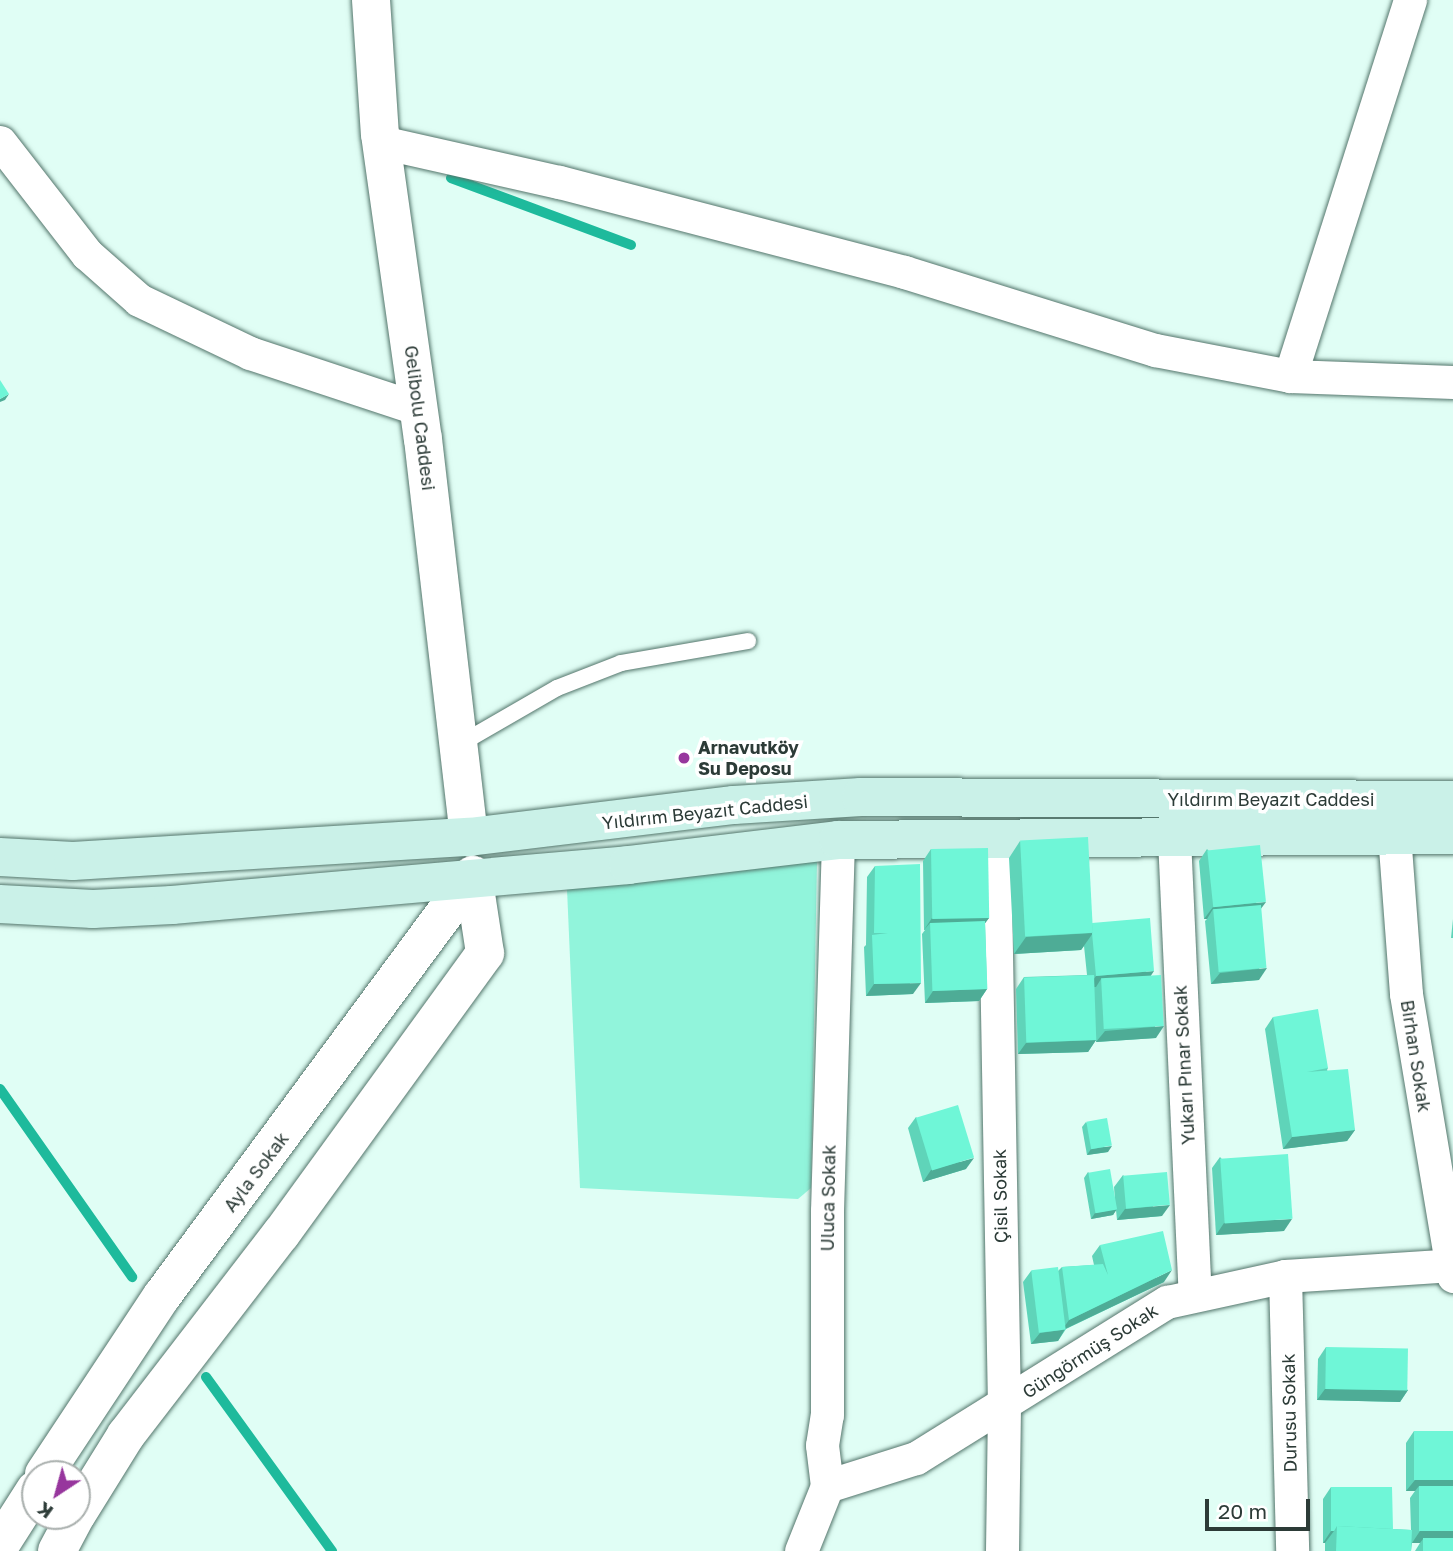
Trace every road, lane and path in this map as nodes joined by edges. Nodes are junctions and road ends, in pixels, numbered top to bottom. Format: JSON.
{"nodes":[{"id":1,"x":371,"y":0,"type":"edge"},
{"id":2,"x":1410,"y":0,"type":"edge"},
{"id":3,"x":0,"y":142,"type":"edge"},
{"id":4,"x":381,"y":142,"type":"junction"},
{"id":5,"x":1290,"y":376,"type":"junction"},
{"id":6,"x":1453,"y":382,"type":"edge"},
{"id":7,"x":419,"y":409,"type":"junction"},
{"id":8,"x":748,"y":641,"type":"dead end"},
{"id":9,"x":458,"y":745,"type":"junction"},
{"id":10,"x":1453,"y":800,"type":"edge"},
{"id":11,"x":1394,"y":834,"type":"junction"},
{"id":12,"x":1453,"y":835,"type":"edge"},
{"id":13,"x":469,"y":837,"type":"junction"},
{"id":14,"x":1174,"y":838,"type":"junction"},
{"id":15,"x":838,"y":840,"type":"junction"},
{"id":16,"x":994,"y":840,"type":"junction"},
{"id":17,"x":0,"y":857,"type":"edge"},
{"id":18,"x":474,"y":875,"type":"junction"},
{"id":19,"x":0,"y":904,"type":"edge"},
{"id":20,"x":1452,"y":1268,"type":"edge"},
{"id":21,"x":1285,"y":1276,"type":"junction"},
{"id":22,"x":1195,"y":1293,"type":"junction"},
{"id":23,"x":1004,"y":1407,"type":"junction"},
{"id":24,"x":53,"y":1460,"type":"edge"},
{"id":25,"x":827,"y":1486,"type":"junction"},
{"id":26,"x":91,"y":1491,"type":"edge"},
{"id":27,"x":21,"y":1512,"type":"edge"},
{"id":28,"x":68,"y":1530,"type":"edge"},
{"id":29,"x":0,"y":1545,"type":"edge"},
{"id":30,"x":57,"y":1551,"type":"edge"},
{"id":31,"x":801,"y":1551,"type":"edge"},
{"id":32,"x":1002,"y":1551,"type":"edge"},
{"id":33,"x":1292,"y":1551,"type":"edge"}],
"edges":[{"from":1,"to":4,"type":"street","name":"Gelibolu Caddesi"},
{"from":2,"to":5,"type":"street"},
{"from":3,"to":7,"type":"street"},
{"from":4,"to":5,"type":"street"},
{"from":4,"to":7,"type":"street","name":"Gelibolu Caddesi"},
{"from":5,"to":6,"type":"street"},
{"from":7,"to":9,"type":"street","name":"Gelibolu Caddesi"},
{"from":8,"to":9,"type":"lane"},
{"from":9,"to":13,"type":"street","name":"Gelibolu Caddesi"},
{"from":10,"to":13,"type":"main road","name":"Yıldırım Beyazıt Caddesi"},
{"from":11,"to":12,"type":"main road"},
{"from":11,"to":14,"type":"main road"},
{"from":11,"to":20,"type":"street","name":"Birhan Sokak"},
{"from":13,"to":17,"type":"main road","name":"Yıldırım Beyazıt Caddesi"},
{"from":13,"to":18,"type":"main road"},
{"from":14,"to":16,"type":"main road"},
{"from":14,"to":22,"type":"street","name":"Yukarı Pınar Sokak"},
{"from":15,"to":16,"type":"main road"},
{"from":15,"to":18,"type":"main road"},
{"from":15,"to":25,"type":"street","name":"Uluca Sokak"},
{"from":16,"to":23,"type":"street","name":"Çisil Sokak"},
{"from":18,"to":19,"type":"main road"},
{"from":18,"to":24,"type":"street","name":"Ayla Sokak"},
{"from":18,"to":26,"type":"street"},
{"from":20,"to":21,"type":"street","name":"Güngörmüş Sokak"},
{"from":21,"to":22,"type":"street","name":"Güngörmüş Sokak"},
{"from":21,"to":33,"type":"street","name":"Durusu Sokak"},
{"from":22,"to":23,"type":"street","name":"Güngörmüş Sokak"},
{"from":23,"to":25,"type":"street","name":"Güngörmüş Sokak"},
{"from":23,"to":32,"type":"street","name":"Çisil Sokak"},
{"from":25,"to":31,"type":"street","name":"Uluca Sokak"},
{"from":27,"to":29,"type":"street"},
{"from":28,"to":30,"type":"street"}]}
